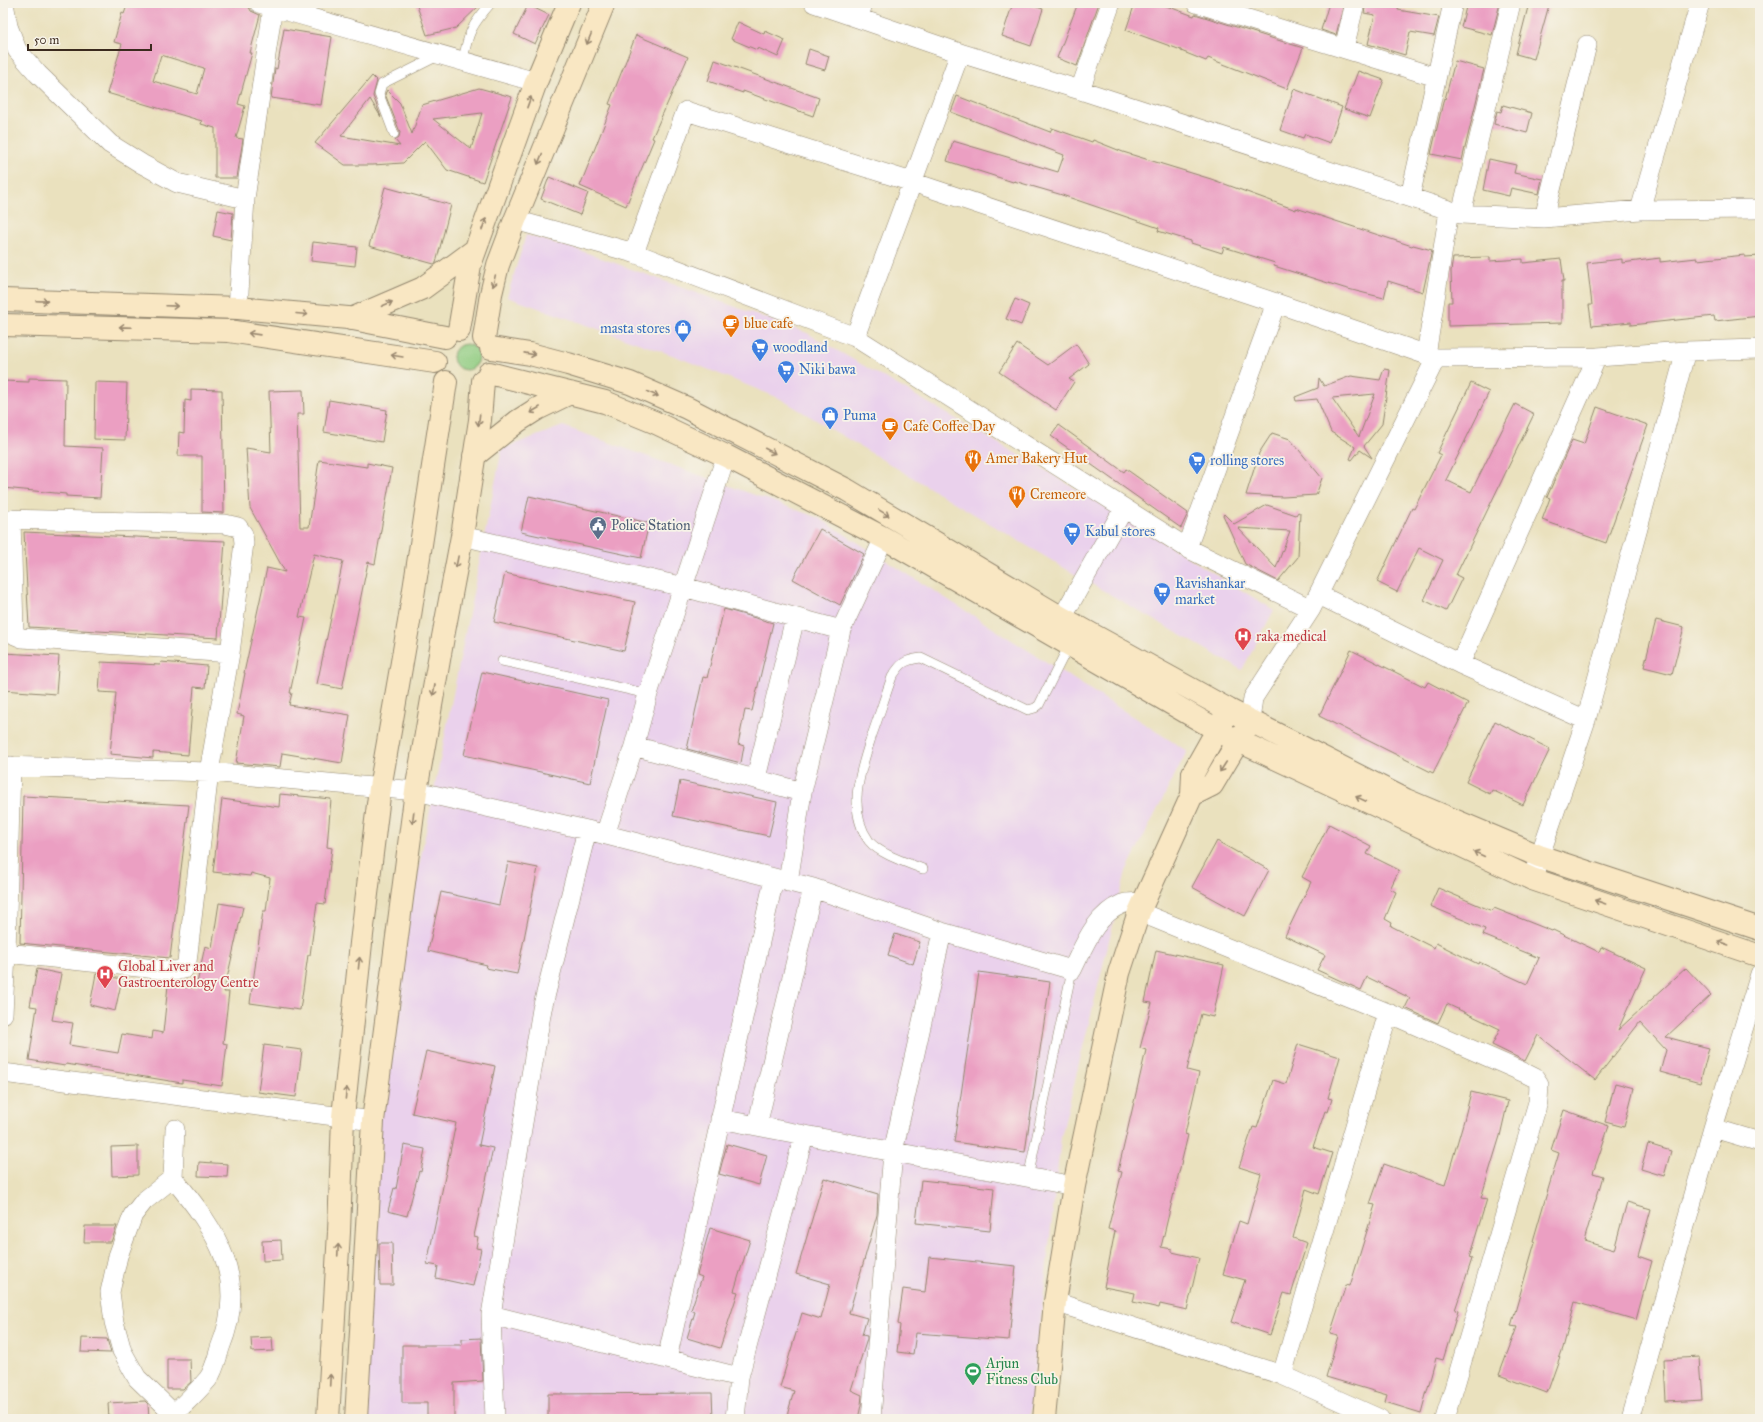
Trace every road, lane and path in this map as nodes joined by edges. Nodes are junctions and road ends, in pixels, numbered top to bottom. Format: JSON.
{"nodes":[{"id":1,"x":4,"y":3,"type":"edge"},
{"id":2,"x":491,"y":3,"type":"edge"},
{"id":3,"x":569,"y":3,"type":"edge"},
{"id":4,"x":604,"y":3,"type":"edge"},
{"id":5,"x":814,"y":3,"type":"edge"},
{"id":6,"x":1111,"y":3,"type":"edge"},
{"id":7,"x":1196,"y":3,"type":"edge"},
{"id":8,"x":1355,"y":3,"type":"edge"},
{"id":9,"x":1453,"y":3,"type":"edge"},
{"id":10,"x":1511,"y":3,"type":"edge"},
{"id":11,"x":1700,"y":3,"type":"edge"},
{"id":12,"x":266,"y":5,"type":"edge"},
{"id":13,"x":861,"y":11,"type":"edge"},
{"id":14,"x":1587,"y":46,"type":"dead end"},
{"id":15,"x":1344,"y":48,"type":"junction"},
{"id":16,"x":960,"y":53,"type":"junction"},
{"id":17,"x":440,"y":55,"type":"junction"},
{"id":18,"x":463,"y":61,"type":"junction"},
{"id":19,"x":1436,"y":77,"type":"junction"},
{"id":20,"x":536,"y":82,"type":"junction"},
{"id":21,"x":1080,"y":90,"type":"junction"},
{"id":22,"x":394,"y":134,"type":"dead end"},
{"id":23,"x":912,"y":182,"type":"junction"},
{"id":24,"x":1410,"y":197,"type":"junction"},
{"id":25,"x":245,"y":199,"type":"junction"},
{"id":26,"x":1760,"y":209,"type":"edge"},
{"id":27,"x":1640,"y":210,"type":"junction"},
{"id":28,"x":1455,"y":212,"type":"junction"},
{"id":29,"x":1544,"y":218,"type":"junction"},
{"id":30,"x":514,"y":220,"type":"junction"},
{"id":31,"x":475,"y":250,"type":"junction"},
{"id":32,"x":634,"y":254,"type":"junction"},
{"id":33,"x":3,"y":300,"type":"edge"},
{"id":34,"x":1276,"y":303,"type":"junction"},
{"id":35,"x":238,"y":308,"type":"junction"},
{"id":36,"x":351,"y":319,"type":"junction"},
{"id":37,"x":3,"y":325,"type":"edge"},
{"id":38,"x":452,"y":333,"type":"junction"},
{"id":39,"x":855,"y":337,"type":"junction"},
{"id":40,"x":488,"y":343,"type":"junction"},
{"id":41,"x":1760,"y":349,"type":"edge"},
{"id":42,"x":1686,"y":351,"type":"junction"},
{"id":43,"x":1431,"y":356,"type":"junction"},
{"id":44,"x":1597,"y":357,"type":"junction"},
{"id":45,"x":435,"y":362,"type":"junction"},
{"id":46,"x":486,"y":377,"type":"junction"},
{"id":47,"x":446,"y":382,"type":"junction"},
{"id":48,"x":570,"y":393,"type":"junction"},
{"id":49,"x":474,"y":456,"type":"junction"},
{"id":50,"x":726,"y":456,"type":"junction"},
{"id":51,"x":1124,"y":508,"type":"junction"},
{"id":52,"x":7,"y":519,"type":"edge"},
{"id":53,"x":462,"y":536,"type":"junction"},
{"id":54,"x":884,"y":538,"type":"junction"},
{"id":55,"x":1187,"y":548,"type":"junction"},
{"id":56,"x":684,"y":587,"type":"junction"},
{"id":57,"x":1315,"y":602,"type":"junction"},
{"id":58,"x":795,"y":618,"type":"junction"},
{"id":59,"x":1062,"y":618,"type":"junction"},
{"id":60,"x":841,"y":630,"type":"junction"},
{"id":61,"x":1069,"y":645,"type":"junction"},
{"id":62,"x":230,"y":653,"type":"junction"},
{"id":63,"x":502,"y":661,"type":"dead end"},
{"id":64,"x":1460,"y":664,"type":"junction"},
{"id":65,"x":648,"y":694,"type":"junction"},
{"id":66,"x":1253,"y":698,"type":"junction"},
{"id":67,"x":1230,"y":710,"type":"junction"},
{"id":68,"x":1586,"y":720,"type":"junction"},
{"id":69,"x":1250,"y":721,"type":"junction"},
{"id":70,"x":1216,"y":730,"type":"junction"},
{"id":71,"x":1239,"y":742,"type":"junction"},
{"id":72,"x":634,"y":746,"type":"junction"},
{"id":73,"x":7,"y":766,"type":"edge"},
{"id":74,"x":209,"y":772,"type":"junction"},
{"id":75,"x":756,"y":778,"type":"junction"},
{"id":76,"x":380,"y":788,"type":"junction"},
{"id":77,"x":416,"y":792,"type":"junction"},
{"id":78,"x":802,"y":792,"type":"junction"},
{"id":79,"x":1192,"y":795,"type":"junction"},
{"id":80,"x":587,"y":830,"type":"junction"},
{"id":81,"x":605,"y":835,"type":"junction"},
{"id":82,"x":1539,"y":856,"type":"junction"},
{"id":83,"x":923,"y":870,"type":"dead end"},
{"id":84,"x":1532,"y":879,"type":"junction"},
{"id":85,"x":781,"y":880,"type":"junction"},
{"id":86,"x":813,"y":888,"type":"junction"},
{"id":87,"x":1141,"y":907,"type":"junction"},
{"id":88,"x":1760,"y":929,"type":"edge"},
{"id":89,"x":942,"y":932,"type":"junction"},
{"id":90,"x":6,"y":953,"type":"junction"},
{"id":91,"x":1760,"y":956,"type":"edge"},
{"id":92,"x":1072,"y":970,"type":"junction"},
{"id":93,"x":1760,"y":974,"type":"edge"},
{"id":94,"x":1388,"y":1013,"type":"junction"},
{"id":95,"x":3,"y":1014,"type":"edge"},
{"id":96,"x":3,"y":1073,"type":"edge"},
{"id":97,"x":343,"y":1117,"type":"junction"},
{"id":98,"x":720,"y":1119,"type":"junction"},
{"id":99,"x":373,"y":1121,"type":"junction"},
{"id":100,"x":758,"y":1126,"type":"junction"},
{"id":101,"x":1713,"y":1128,"type":"junction"},
{"id":102,"x":175,"y":1129,"type":"dead end"},
{"id":103,"x":804,"y":1135,"type":"junction"},
{"id":104,"x":1760,"y":1142,"type":"edge"},
{"id":105,"x":893,"y":1152,"type":"junction"},
{"id":106,"x":173,"y":1178,"type":"junction"},
{"id":107,"x":1028,"y":1178,"type":"junction"},
{"id":108,"x":1074,"y":1186,"type":"junction"},
{"id":109,"x":1055,"y":1302,"type":"junction"},
{"id":110,"x":491,"y":1315,"type":"junction"},
{"id":111,"x":667,"y":1359,"type":"junction"},
{"id":112,"x":1282,"y":1375,"type":"junction"},
{"id":113,"x":740,"y":1377,"type":"junction"},
{"id":114,"x":174,"y":1417,"type":"edge"},
{"id":115,"x":328,"y":1419,"type":"edge"},
{"id":116,"x":356,"y":1419,"type":"edge"},
{"id":117,"x":495,"y":1419,"type":"edge"},
{"id":118,"x":735,"y":1419,"type":"edge"},
{"id":119,"x":870,"y":1419,"type":"edge"},
{"id":120,"x":1044,"y":1419,"type":"edge"},
{"id":121,"x":1380,"y":1419,"type":"edge"},
{"id":122,"x":1445,"y":1419,"type":"edge"},
{"id":123,"x":1630,"y":1419,"type":"edge"}],
"edges":[{"from":1,"to":25,"type":"street"},
{"from":2,"to":18,"type":"lane"},
{"from":3,"to":20,"type":"main road"},
{"from":4,"to":30,"type":"main road","one_way":true},
{"from":5,"to":13,"type":"street"},
{"from":6,"to":21,"type":"street"},
{"from":7,"to":15,"type":"street"},
{"from":8,"to":15,"type":"street"},
{"from":9,"to":19,"type":"street"},
{"from":10,"to":28,"type":"street"},
{"from":11,"to":27,"type":"street"},
{"from":12,"to":17,"type":"street"},
{"from":12,"to":25,"type":"street"},
{"from":13,"to":16,"type":"street"},
{"from":14,"to":29,"type":"street"},
{"from":15,"to":19,"type":"street"},
{"from":16,"to":21,"type":"street"},
{"from":16,"to":23,"type":"street"},
{"from":17,"to":18,"type":"street"},
{"from":17,"to":22,"type":"lane"},
{"from":18,"to":20,"type":"street"},
{"from":19,"to":24,"type":"street"},
{"from":31,"to":20,"type":"main road","one_way":true},
{"from":21,"to":24,"type":"street"},
{"from":23,"to":32,"type":"street"},
{"from":23,"to":34,"type":"street"},
{"from":23,"to":39,"type":"street"},
{"from":24,"to":28,"type":"street"},
{"from":25,"to":35,"type":"street"},
{"from":26,"to":27,"type":"street"},
{"from":27,"to":29,"type":"street"},
{"from":28,"to":29,"type":"street"},
{"from":28,"to":43,"type":"street"},
{"from":30,"to":32,"type":"street"},
{"from":30,"to":40,"type":"main road","one_way":true},
{"from":36,"to":31,"type":"main road","one_way":true},
{"from":31,"to":38,"type":"main road"},
{"from":32,"to":39,"type":"street"},
{"from":33,"to":35,"type":"main road","one_way":true},
{"from":34,"to":43,"type":"street"},
{"from":34,"to":55,"type":"street"},
{"from":35,"to":36,"type":"main road","one_way":true},
{"from":36,"to":38,"type":"main road"},
{"from":45,"to":37,"type":"main road","one_way":true},
{"from":38,"to":40,"type":"main road"},
{"from":38,"to":45,"type":"main road"},
{"from":39,"to":51,"type":"street"},
{"from":40,"to":46,"type":"main road"},
{"from":40,"to":59,"type":"main road","one_way":true},
{"from":41,"to":42,"type":"street"},
{"from":42,"to":44,"type":"street"},
{"from":42,"to":68,"type":"street"},
{"from":43,"to":44,"type":"street"},
{"from":43,"to":57,"type":"street"},
{"from":44,"to":64,"type":"street"},
{"from":45,"to":47,"type":"main road"},
{"from":46,"to":47,"type":"main road"},
{"from":46,"to":48,"type":"main road"},
{"from":46,"to":49,"type":"main road","one_way":true},
{"from":47,"to":76,"type":"main road"},
{"from":48,"to":49,"type":"main road","one_way":true},
{"from":48,"to":50,"type":"main road"},
{"from":49,"to":53,"type":"main road"},
{"from":50,"to":54,"type":"main road"},
{"from":50,"to":56,"type":"street"},
{"from":51,"to":55,"type":"street"},
{"from":51,"to":59,"type":"street"},
{"from":52,"to":62,"type":"street"},
{"from":52,"to":62,"type":"street"},
{"from":53,"to":56,"type":"street"},
{"from":53,"to":77,"type":"main road","one_way":true},
{"from":54,"to":60,"type":"street"},
{"from":54,"to":61,"type":"main road"},
{"from":55,"to":57,"type":"street"},
{"from":56,"to":58,"type":"street"},
{"from":56,"to":65,"type":"street"},
{"from":57,"to":64,"type":"street"},
{"from":57,"to":66,"type":"street"},
{"from":58,"to":60,"type":"street"},
{"from":58,"to":75,"type":"street"},
{"from":59,"to":67,"type":"main road"},
{"from":60,"to":78,"type":"street"},
{"from":61,"to":70,"type":"main road"},
{"from":61,"to":83,"type":"lane"},
{"from":62,"to":74,"type":"street"},
{"from":63,"to":65,"type":"lane"},
{"from":64,"to":68,"type":"street"},
{"from":65,"to":72,"type":"street"},
{"from":66,"to":67,"type":"street"},
{"from":66,"to":69,"type":"street"},
{"from":67,"to":69,"type":"main road"},
{"from":67,"to":70,"type":"main road"},
{"from":68,"to":82,"type":"street"},
{"from":69,"to":71,"type":"main road"},
{"from":69,"to":82,"type":"main road"},
{"from":70,"to":71,"type":"main road"},
{"from":70,"to":79,"type":"main road"},
{"from":71,"to":79,"type":"main road","one_way":true},
{"from":84,"to":71,"type":"main road","one_way":true},
{"from":72,"to":75,"type":"street"},
{"from":72,"to":81,"type":"street"},
{"from":73,"to":74,"type":"street"},
{"from":73,"to":90,"type":"street"},
{"from":74,"to":76,"type":"street"},
{"from":74,"to":90,"type":"street"},
{"from":75,"to":78,"type":"street"},
{"from":76,"to":77,"type":"street"},
{"from":97,"to":76,"type":"main road","one_way":true},
{"from":77,"to":80,"type":"street"},
{"from":77,"to":99,"type":"main road","one_way":true},
{"from":78,"to":85,"type":"street"},
{"from":79,"to":87,"type":"main road"},
{"from":80,"to":81,"type":"street"},
{"from":80,"to":110,"type":"street"},
{"from":81,"to":85,"type":"street"},
{"from":82,"to":84,"type":"street"},
{"from":82,"to":88,"type":"main road"},
{"from":91,"to":84,"type":"main road","one_way":true},
{"from":85,"to":86,"type":"street"},
{"from":85,"to":98,"type":"street"},
{"from":86,"to":89,"type":"street"},
{"from":86,"to":100,"type":"street"},
{"from":87,"to":92,"type":"street"},
{"from":87,"to":94,"type":"street"},
{"from":87,"to":108,"type":"main road"},
{"from":89,"to":92,"type":"street"},
{"from":89,"to":105,"type":"street"},
{"from":90,"to":95,"type":"street"},
{"from":92,"to":107,"type":"lane"},
{"from":93,"to":101,"type":"street"},
{"from":94,"to":112,"type":"street"},
{"from":94,"to":122,"type":"street"},
{"from":96,"to":97,"type":"street"},
{"from":97,"to":99,"type":"street"},
{"from":115,"to":97,"type":"main road","one_way":true},
{"from":98,"to":100,"type":"street"},
{"from":98,"to":111,"type":"street"},
{"from":99,"to":116,"type":"main road"},
{"from":100,"to":103,"type":"street"},
{"from":101,"to":104,"type":"street"},
{"from":101,"to":123,"type":"street"},
{"from":102,"to":106,"type":"street"},
{"from":103,"to":105,"type":"street"},
{"from":103,"to":113,"type":"street"},
{"from":105,"to":107,"type":"street"},
{"from":105,"to":119,"type":"street"},
{"from":106,"to":114,"type":"street"},
{"from":106,"to":114,"type":"street"},
{"from":107,"to":108,"type":"street"},
{"from":108,"to":109,"type":"main road"},
{"from":109,"to":112,"type":"street"},
{"from":109,"to":120,"type":"main road"},
{"from":110,"to":111,"type":"street"},
{"from":110,"to":117,"type":"street"},
{"from":111,"to":113,"type":"street"},
{"from":112,"to":121,"type":"street"},
{"from":113,"to":118,"type":"street"}]}
